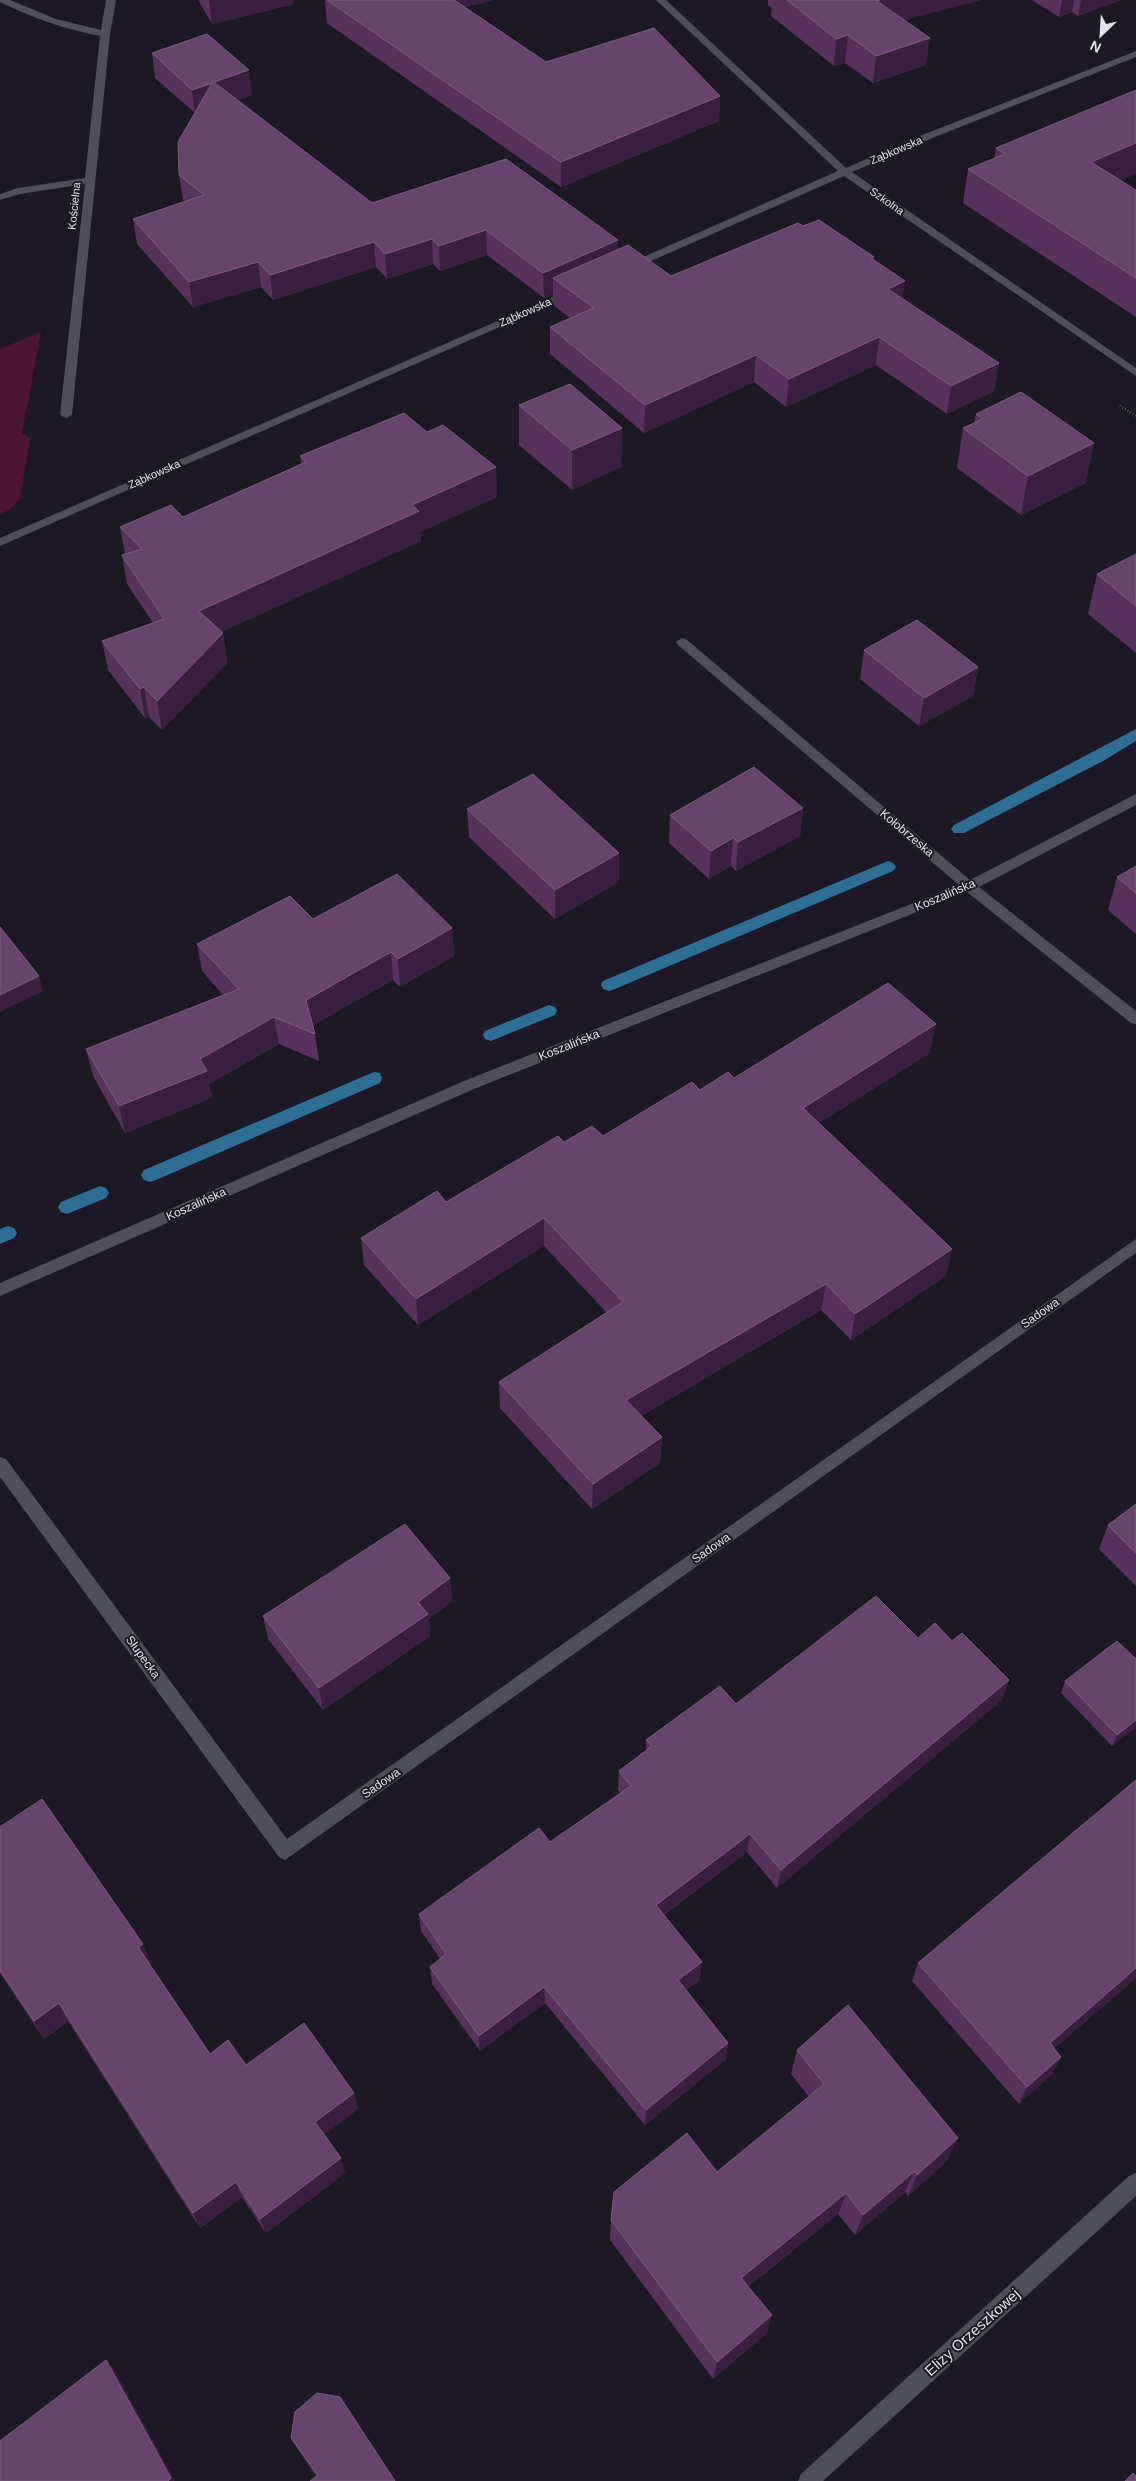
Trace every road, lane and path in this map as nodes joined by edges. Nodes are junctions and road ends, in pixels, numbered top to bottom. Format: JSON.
{"nodes":[{"id":1,"x":3,"y":0,"type":"edge"},
{"id":2,"x":111,"y":0,"type":"edge"},
{"id":3,"x":662,"y":0,"type":"edge"},
{"id":4,"x":105,"y":34,"type":"junction"},
{"id":5,"x":1136,"y":54,"type":"edge"},
{"id":6,"x":845,"y":172,"type":"junction"},
{"id":7,"x":89,"y":180,"type":"junction"},
{"id":8,"x":0,"y":198,"type":"edge"},
{"id":9,"x":616,"y":272,"type":"edge"},
{"id":10,"x":580,"y":288,"type":"edge"},
{"id":11,"x":1136,"y":373,"type":"edge"},
{"id":12,"x":66,"y":415,"type":"dead end"},
{"id":13,"x":0,"y":542,"type":"edge"},
{"id":14,"x":682,"y":642,"type":"dead end"},
{"id":15,"x":1136,"y":799,"type":"edge"},
{"id":16,"x":968,"y":886,"type":"junction"},
{"id":17,"x":1136,"y":1019,"type":"edge"},
{"id":18,"x":1136,"y":1245,"type":"edge"},
{"id":19,"x":0,"y":1290,"type":"edge"},
{"id":20,"x":0,"y":1464,"type":"edge"},
{"id":21,"x":285,"y":1851,"type":"joint"},
{"id":22,"x":1136,"y":2183,"type":"edge"},
{"id":23,"x":808,"y":2481,"type":"edge"}],
"edges":[{"from":1,"to":4,"type":"street"},
{"from":2,"to":4,"type":"street","name":"Kościelna"},
{"from":3,"to":6,"type":"street","name":"Szkolna"},
{"from":4,"to":7,"type":"street","name":"Kościelna"},
{"from":5,"to":6,"type":"street","name":"Ząbkowska"},
{"from":6,"to":9,"type":"street","name":"Ząbkowska"},
{"from":6,"to":11,"type":"street","name":"Szkolna"},
{"from":7,"to":8,"type":"street"},
{"from":7,"to":12,"type":"street","name":"Kościelna"},
{"from":10,"to":13,"type":"street","name":"Ząbkowska"},
{"from":14,"to":16,"type":"street","name":"Kołobrzeska"},
{"from":15,"to":16,"type":"street","name":"Koszalińska"},
{"from":16,"to":17,"type":"street","name":"Kołobrzeska"},
{"from":16,"to":19,"type":"street","name":"Koszalińska"},
{"from":18,"to":21,"type":"street","name":"Sadowa"},
{"from":20,"to":21,"type":"street","name":"Słupecka"},
{"from":22,"to":23,"type":"street","name":"Elizy Orzeszkowej"}]}
